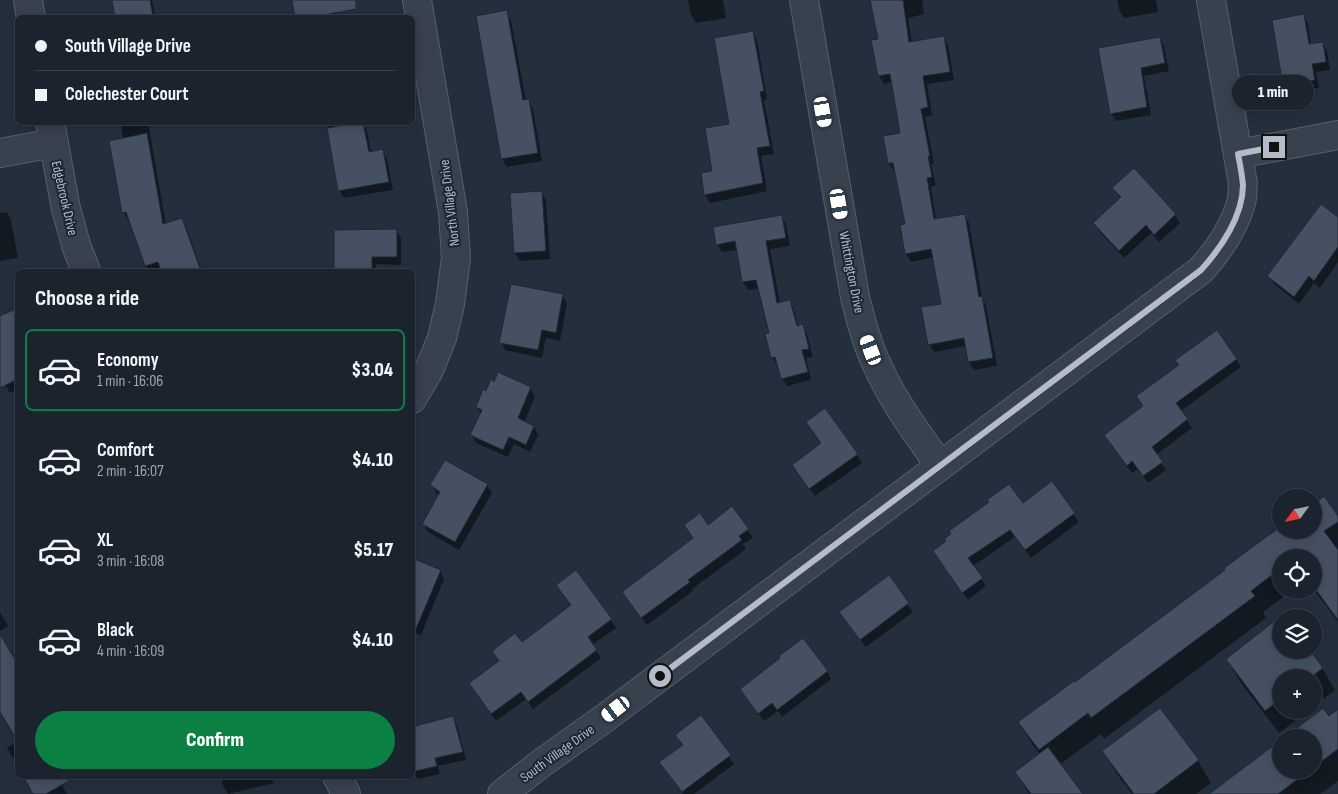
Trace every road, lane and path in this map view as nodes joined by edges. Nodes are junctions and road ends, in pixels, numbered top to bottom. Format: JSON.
{"nodes":[{"id":1,"x":28,"y":0,"type":"edge"},
{"id":2,"x":417,"y":0,"type":"edge"},
{"id":3,"x":804,"y":0,"type":"edge"},
{"id":4,"x":1211,"y":0,"type":"edge"},
{"id":5,"x":30,"y":15,"type":"edge"},
{"id":6,"x":52,"y":133,"type":"edge"},
{"id":7,"x":1338,"y":135,"type":"edge"},
{"id":8,"x":0,"y":153,"type":"edge"},
{"id":9,"x":1238,"y":154,"type":"junction"},
{"id":10,"x":85,"y":269,"type":"edge"},
{"id":11,"x":415,"y":394,"type":"edge"},
{"id":12,"x":940,"y":466,"type":"junction"},
{"id":13,"x":338,"y":779,"type":"edge"},
{"id":14,"x":346,"y":794,"type":"edge"},
{"id":15,"x":502,"y":794,"type":"edge"}],
"edges":[{"from":1,"to":5,"type":"street"},
{"from":2,"to":11,"type":"street","name":"North Village Drive"},
{"from":3,"to":12,"type":"street","name":"Whittington Drive"},
{"from":4,"to":9,"type":"street","name":"South Village Drive"},
{"from":6,"to":8,"type":"street"},
{"from":6,"to":10,"type":"street","name":"Edgebrook Drive"},
{"from":7,"to":9,"type":"street"},
{"from":9,"to":12,"type":"street","name":"South Village Drive"},
{"from":12,"to":15,"type":"street","name":"South Village Drive"},
{"from":13,"to":14,"type":"street"}]}
